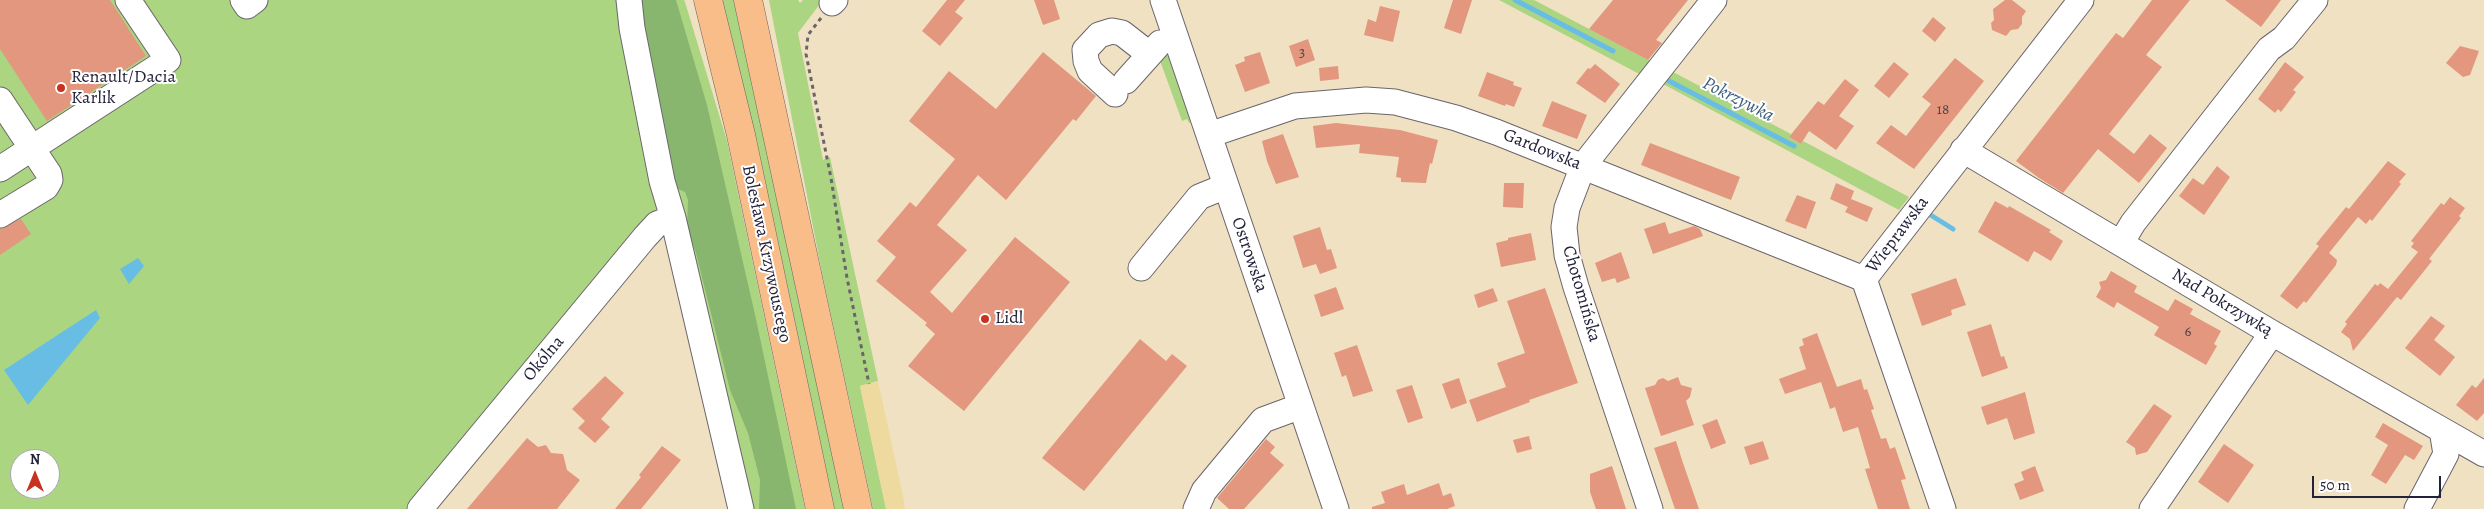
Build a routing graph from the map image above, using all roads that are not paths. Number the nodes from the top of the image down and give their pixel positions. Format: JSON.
{"nodes":[{"id":1,"x":128,"y":0,"type":"edge"},
{"id":2,"x":243,"y":0,"type":"edge"},
{"id":3,"x":255,"y":0,"type":"edge"},
{"id":4,"x":630,"y":0,"type":"edge"},
{"id":5,"x":708,"y":0,"type":"edge"},
{"id":6,"x":748,"y":0,"type":"edge"},
{"id":7,"x":1163,"y":0,"type":"edge"},
{"id":8,"x":1714,"y":0,"type":"edge"},
{"id":9,"x":2081,"y":0,"type":"edge"},
{"id":10,"x":2300,"y":0,"type":"edge"},
{"id":11,"x":2315,"y":0,"type":"edge"},
{"id":12,"x":1173,"y":28,"type":"junction"},
{"id":13,"x":2269,"y":49,"type":"junction"},
{"id":14,"x":1149,"y":54,"type":"junction"},
{"id":15,"x":0,"y":100,"type":"edge"},
{"id":16,"x":1209,"y":135,"type":"junction"},
{"id":17,"x":31,"y":149,"type":"junction"},
{"id":18,"x":1963,"y":150,"type":"junction"},
{"id":19,"x":1583,"y":166,"type":"junction"},
{"id":20,"x":0,"y":169,"type":"edge"},
{"id":21,"x":1226,"y":186,"type":"junction"},
{"id":22,"x":0,"y":215,"type":"edge"},
{"id":23,"x":673,"y":218,"type":"junction"},
{"id":24,"x":2121,"y":243,"type":"junction"},
{"id":25,"x":1141,"y":268,"type":"dead end"},
{"id":26,"x":1864,"y":279,"type":"junction"},
{"id":27,"x":2272,"y":333,"type":"junction"},
{"id":28,"x":1301,"y":406,"type":"junction"},
{"id":29,"x":2442,"y":430,"type":"junction"},
{"id":30,"x":2484,"y":454,"type":"edge"},
{"id":31,"x":420,"y":509,"type":"edge"},
{"id":32,"x":741,"y":509,"type":"edge"},
{"id":33,"x":820,"y":509,"type":"edge"},
{"id":34,"x":858,"y":509,"type":"edge"},
{"id":35,"x":1196,"y":509,"type":"edge"},
{"id":36,"x":1336,"y":509,"type":"edge"},
{"id":37,"x":1650,"y":509,"type":"edge"},
{"id":38,"x":1944,"y":509,"type":"edge"},
{"id":39,"x":2152,"y":509,"type":"edge"},
{"id":40,"x":2417,"y":509,"type":"edge"}],
"edges":[{"from":1,"to":17,"type":"street"},
{"from":2,"to":3,"type":"street"},
{"from":4,"to":23,"type":"street"},
{"from":5,"to":33,"type":"main road","name":"Bolesława Krzywoustego"},
{"from":6,"to":34,"type":"main road","name":"Bolesława Krzywoustego"},
{"from":7,"to":12,"type":"street","name":"Ostrowska"},
{"from":8,"to":19,"type":"street","name":"Chotomińska"},
{"from":9,"to":18,"type":"street","name":"Wieprawska"},
{"from":10,"to":13,"type":"street"},
{"from":11,"to":13,"type":"street"},
{"from":12,"to":14,"type":"street"},
{"from":12,"to":16,"type":"street","name":"Ostrowska"},
{"from":13,"to":24,"type":"street"},
{"from":14,"to":14,"type":"street"},
{"from":15,"to":17,"type":"street"},
{"from":16,"to":19,"type":"street","name":"Gardowska"},
{"from":16,"to":21,"type":"street","name":"Ostrowska"},
{"from":17,"to":20,"type":"street"},
{"from":17,"to":22,"type":"street"},
{"from":18,"to":24,"type":"street","name":"Nad Pokrzywką"},
{"from":18,"to":26,"type":"street","name":"Wieprawska"},
{"from":19,"to":26,"type":"street","name":"Gardowska"},
{"from":19,"to":37,"type":"street","name":"Chotomińska"},
{"from":21,"to":25,"type":"street"},
{"from":21,"to":28,"type":"street","name":"Ostrowska"},
{"from":23,"to":31,"type":"street","name":"Okólna"},
{"from":23,"to":32,"type":"street"},
{"from":24,"to":27,"type":"street","name":"Nad Pokrzywką"},
{"from":26,"to":38,"type":"street","name":"Wieprawska"},
{"from":27,"to":29,"type":"street","name":"Nad Pokrzywką"},
{"from":27,"to":39,"type":"street"},
{"from":28,"to":35,"type":"street"},
{"from":28,"to":36,"type":"street","name":"Ostrowska"},
{"from":29,"to":30,"type":"street","name":"Nad Pokrzywką"},
{"from":29,"to":40,"type":"street"}]}
